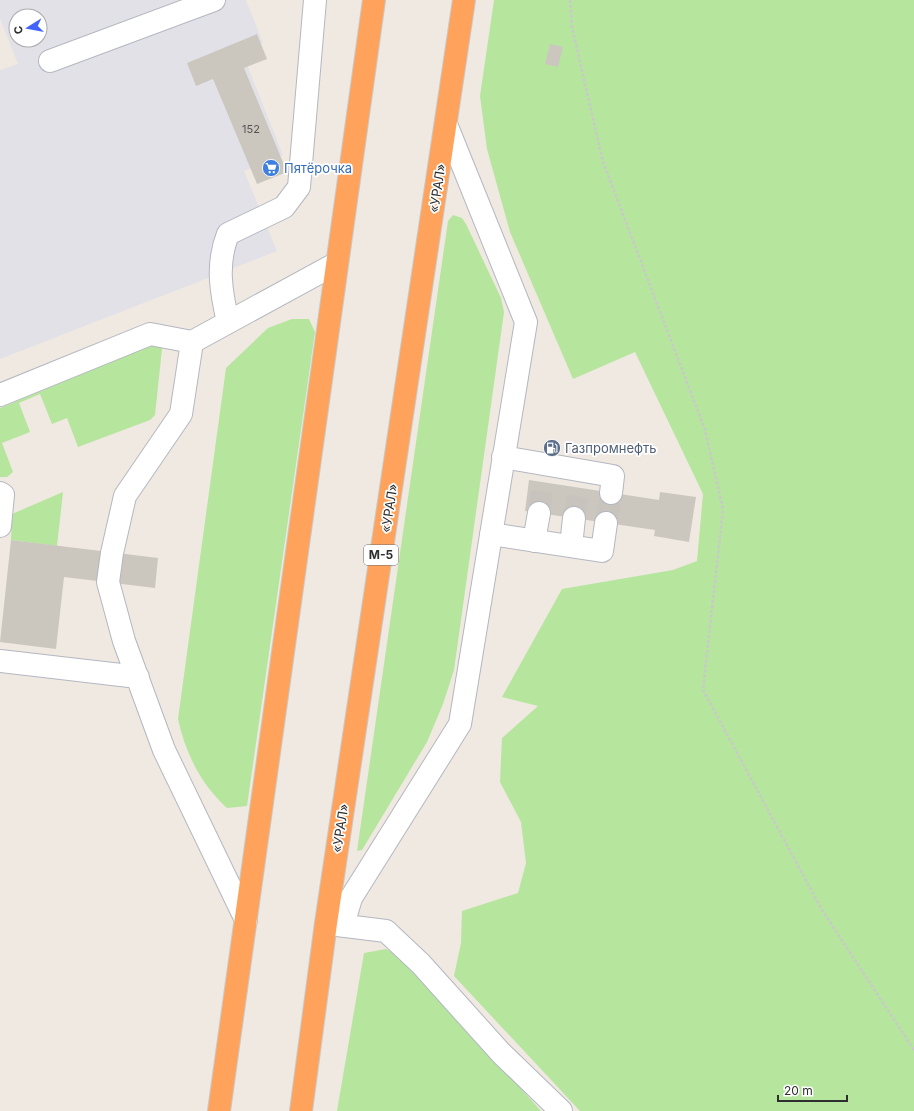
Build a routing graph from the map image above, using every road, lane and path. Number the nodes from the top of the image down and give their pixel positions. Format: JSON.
{"nodes":[{"id":1,"x":214,"y":0,"type":"edge"},
{"id":2,"x":315,"y":0,"type":"edge"},
{"id":3,"x":374,"y":0,"type":"edge"},
{"id":4,"x":464,"y":0,"type":"edge"},
{"id":5,"x":570,"y":0,"type":"edge"},
{"id":6,"x":50,"y":61,"type":"dead end"},
{"id":7,"x":446,"y":124,"type":"junction"},
{"id":8,"x":337,"y":263,"type":"junction"},
{"id":9,"x":228,"y":322,"type":"junction"},
{"id":10,"x":192,"y":342,"type":"junction"},
{"id":11,"x":0,"y":395,"type":"edge"},
{"id":12,"x":503,"y":458,"type":"junction"},
{"id":13,"x":0,"y":493,"type":"edge"},
{"id":14,"x":611,"y":493,"type":"tunnel mouth"},
{"id":15,"x":539,"y":513,"type":"tunnel mouth"},
{"id":16,"x":574,"y":518,"type":"tunnel mouth"},
{"id":17,"x":606,"y":523,"type":"tunnel mouth"},
{"id":18,"x":0,"y":526,"type":"edge"},
{"id":19,"x":491,"y":534,"type":"junction"},
{"id":20,"x":534,"y":541,"type":"junction"},
{"id":21,"x":571,"y":546,"type":"junction"},
{"id":22,"x":0,"y":661,"type":"edge"},
{"id":23,"x":138,"y":678,"type":"junction"},
{"id":24,"x":246,"y":920,"type":"junction"},
{"id":25,"x":334,"y":924,"type":"junction"},
{"id":26,"x":914,"y":1050,"type":"edge"},
{"id":27,"x":219,"y":1111,"type":"edge"},
{"id":28,"x":301,"y":1111,"type":"edge"},
{"id":29,"x":561,"y":1111,"type":"edge"}],
"edges":[{"from":1,"to":6,"type":"street"},
{"from":2,"to":9,"type":"street"},
{"from":3,"to":8,"type":"highway"},
{"from":4,"to":7,"type":"highway","name":"«УРАЛ»","number":"М-5"},
{"from":5,"to":26,"type":"path"},
{"from":7,"to":12,"type":"street"},
{"from":7,"to":25,"type":"highway","name":"«УРАЛ»","number":"М-5"},
{"from":8,"to":9,"type":"street"},
{"from":8,"to":24,"type":"highway"},
{"from":9,"to":10,"type":"street"},
{"from":10,"to":11,"type":"street"},
{"from":10,"to":23,"type":"street"},
{"from":12,"to":14,"type":"street"},
{"from":12,"to":19,"type":"street"},
{"from":13,"to":18,"type":"street"},
{"from":15,"to":20,"type":"street"},
{"from":16,"to":21,"type":"street"},
{"from":17,"to":21,"type":"street"},
{"from":19,"to":20,"type":"street"},
{"from":19,"to":25,"type":"street"},
{"from":20,"to":21,"type":"street"},
{"from":22,"to":23,"type":"street"},
{"from":23,"to":24,"type":"street"},
{"from":24,"to":27,"type":"highway"},
{"from":25,"to":28,"type":"highway","name":"«УРАЛ»","number":"М-5"},
{"from":25,"to":29,"type":"street"}]}
